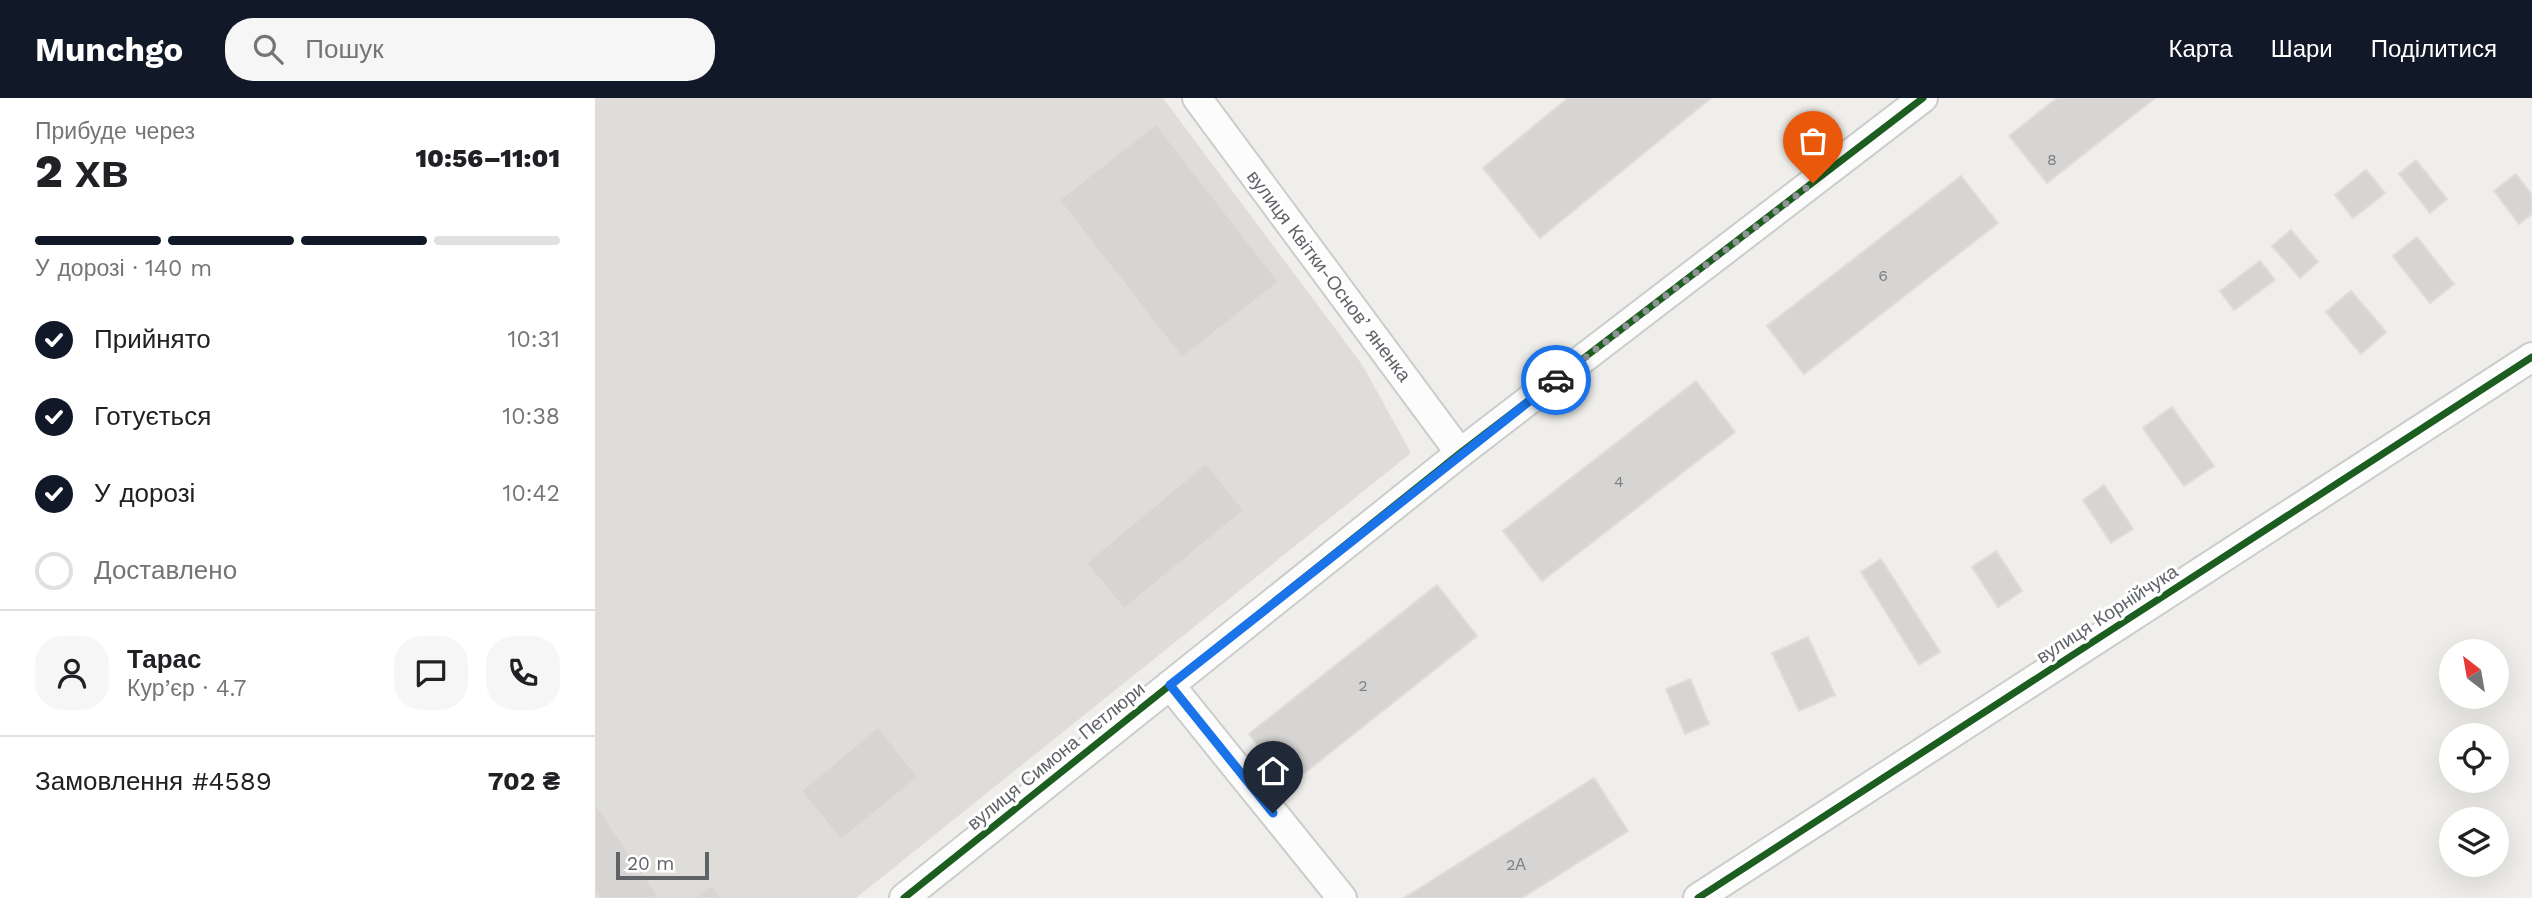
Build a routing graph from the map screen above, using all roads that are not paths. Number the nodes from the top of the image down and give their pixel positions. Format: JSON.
{"nodes":[{"id":1,"x":1197,"y":98,"type":"edge"},
{"id":2,"x":1923,"y":98,"type":"edge"},
{"id":3,"x":2532,"y":357,"type":"edge"},
{"id":4,"x":1460,"y":453,"type":"junction"},
{"id":5,"x":1170,"y":685,"type":"junction"},
{"id":6,"x":904,"y":898,"type":"edge"},
{"id":7,"x":1342,"y":898,"type":"edge"},
{"id":8,"x":1698,"y":898,"type":"edge"}],
"edges":[{"from":1,"to":4,"type":"street","name":"вулиця Квітки-Основʼяненка"},
{"from":2,"to":4,"type":"street","name":"вулиця Симона Петлюри"},
{"from":3,"to":8,"type":"street","name":"вулиця Корнійчука"},
{"from":4,"to":5,"type":"street","name":"вулиця Симона Петлюри"},
{"from":5,"to":6,"type":"street","name":"вулиця Симона Петлюри"},
{"from":5,"to":7,"type":"street"}]}
